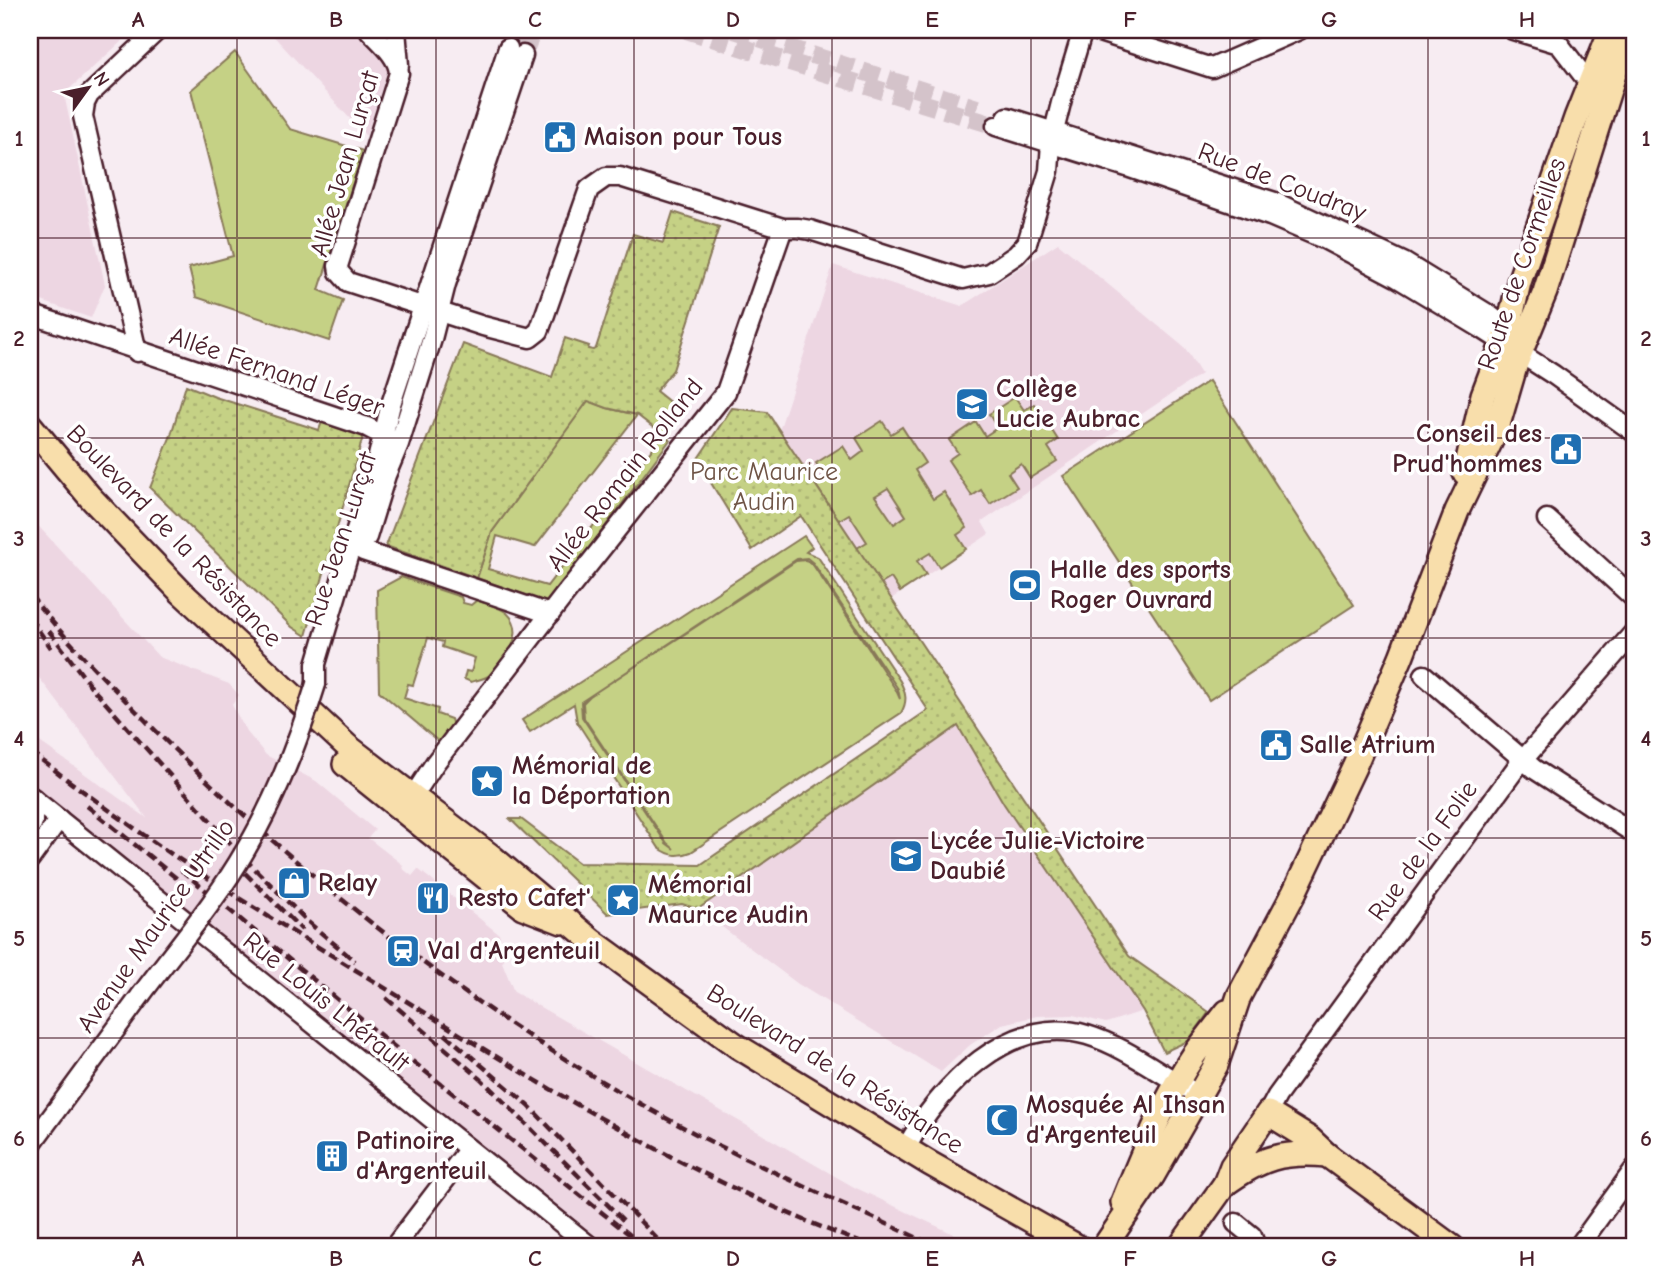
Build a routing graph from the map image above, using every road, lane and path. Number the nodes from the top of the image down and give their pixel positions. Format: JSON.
{"nodes":[{"id":1,"x":158,"y":30,"type":"edge"},
{"id":2,"x":369,"y":30,"type":"edge"},
{"id":3,"x":396,"y":30,"type":"edge"},
{"id":4,"x":1083,"y":30,"type":"edge"},
{"id":5,"x":1093,"y":30,"type":"edge"},
{"id":6,"x":1299,"y":30,"type":"edge"},
{"id":7,"x":1513,"y":30,"type":"edge"},
{"id":8,"x":1611,"y":30,"type":"edge"},
{"id":9,"x":1628,"y":30,"type":"edge"},
{"id":10,"x":516,"y":51,"type":"tunnel mouth"},
{"id":11,"x":399,"y":65,"type":"junction"},
{"id":12,"x":1589,"y":83,"type":"junction"},
{"id":13,"x":998,"y":121,"type":"tunnel mouth"},
{"id":14,"x":1052,"y":136,"type":"junction"},
{"id":15,"x":783,"y":229,"type":"junction"},
{"id":16,"x":432,"y":309,"type":"junction"},
{"id":17,"x":30,"y":314,"type":"edge"},
{"id":18,"x":1514,"y":342,"type":"junction"},
{"id":19,"x":137,"y":352,"type":"junction"},
{"id":20,"x":30,"y":425,"type":"edge"},
{"id":21,"x":1635,"y":433,"type":"edge"},
{"id":22,"x":391,"y":440,"type":"junction"},
{"id":23,"x":1547,"y":519,"type":"dead end"},
{"id":24,"x":363,"y":551,"type":"junction"},
{"id":25,"x":1635,"y":599,"type":"edge"},
{"id":26,"x":550,"y":614,"type":"junction"},
{"id":27,"x":1635,"y":631,"type":"edge"},
{"id":28,"x":1424,"y":675,"type":"dead end"},
{"id":29,"x":279,"y":684,"type":"junction"},
{"id":30,"x":316,"y":684,"type":"junction"},
{"id":31,"x":1523,"y":760,"type":"junction"},
{"id":32,"x":31,"y":797,"type":"edge"},
{"id":33,"x":412,"y":798,"type":"junction"},
{"id":34,"x":57,"y":818,"type":"junction"},
{"id":35,"x":31,"y":825,"type":"edge"},
{"id":36,"x":1635,"y":834,"type":"edge"},
{"id":37,"x":30,"y":859,"type":"edge"},
{"id":38,"x":576,"y":928,"type":"junction"},
{"id":39,"x":1239,"y":996,"type":"junction"},
{"id":40,"x":1177,"y":1084,"type":"junction"},
{"id":41,"x":1200,"y":1095,"type":"junction"},
{"id":42,"x":1268,"y":1113,"type":"junction"},
{"id":43,"x":30,"y":1146,"type":"edge"},
{"id":44,"x":906,"y":1148,"type":"junction"},
{"id":45,"x":468,"y":1150,"type":"junction"},
{"id":46,"x":1327,"y":1155,"type":"junction"},
{"id":47,"x":1635,"y":1168,"type":"edge"},
{"id":48,"x":1225,"y":1184,"type":"junction"},
{"id":49,"x":1236,"y":1223,"type":"dead end"},
{"id":50,"x":1106,"y":1244,"type":"edge"},
{"id":51,"x":1075,"y":1246,"type":"edge"},
{"id":52,"x":394,"y":1247,"type":"edge"},
{"id":53,"x":591,"y":1247,"type":"edge"},
{"id":54,"x":1180,"y":1247,"type":"edge"},
{"id":55,"x":1256,"y":1247,"type":"edge"},
{"id":56,"x":1452,"y":1247,"type":"edge"},
{"id":57,"x":1578,"y":1247,"type":"edge"}],
"edges":[{"from":1,"to":19,"type":"street","name":"Allée Fernand Léger"},
{"from":2,"to":11,"type":"street","name":"Allée Jean Lurçat"},
{"from":3,"to":11,"type":"street"},
{"from":4,"to":14,"type":"street"},
{"from":5,"to":6,"type":"street"},
{"from":7,"to":12,"type":"street"},
{"from":8,"to":12,"type":"main road","name":"Route de Cormeilles"},
{"from":9,"to":18,"type":"main road","name":"Route de Cormeilles"},
{"from":10,"to":16,"type":"street","name":"Rue Jean Lurçat"},
{"from":11,"to":16,"type":"street","name":"Allée Jean Lurçat"},
{"from":12,"to":18,"type":"main road","name":"Route de Cormeilles"},
{"from":13,"to":14,"type":"street","name":"Rue de Coudray"},
{"from":14,"to":15,"type":"street"},
{"from":14,"to":18,"type":"street","name":"Rue de Coudray"},
{"from":15,"to":16,"type":"street","name":"Allée Jean Lurçat"},
{"from":15,"to":26,"type":"street","name":"Allée Romain Rolland"},
{"from":16,"to":22,"type":"street","name":"Rue Jean Lurçat"},
{"from":17,"to":19,"type":"street","name":"Allée Fernand Léger"},
{"from":18,"to":21,"type":"street","name":"Rue de Coudray"},
{"from":18,"to":39,"type":"main road","name":"Route de Cormeilles"},
{"from":19,"to":22,"type":"street","name":"Allée Fernand Léger"},
{"from":20,"to":29,"type":"main road","name":"Boulevard de la Résistance"},
{"from":22,"to":24,"type":"street","name":"Rue Jean Lurçat"},
{"from":22,"to":30,"type":"street","name":"Rue Jean Lurçat"},
{"from":23,"to":25,"type":"street"},
{"from":24,"to":26,"type":"street"},
{"from":24,"to":30,"type":"street","name":"Rue Jean Lurçat"},
{"from":26,"to":33,"type":"street","name":"Allée Romain Rolland"},
{"from":27,"to":31,"type":"street","name":"Rue de la Folie"},
{"from":28,"to":31,"type":"street"},
{"from":29,"to":33,"type":"main road","name":"Boulevard de la Résistance"},
{"from":29,"to":38,"type":"main road","name":"Boulevard de la Résistance"},
{"from":30,"to":43,"type":"street","name":"Avenue Maurice Utrillo","bridge":true},
{"from":31,"to":36,"type":"street"},
{"from":31,"to":42,"type":"street","name":"Rue de la Folie"},
{"from":32,"to":34,"type":"street","name":"Rue Louis Lhérault"},
{"from":32,"to":35,"type":"street"},
{"from":33,"to":38,"type":"main road","name":"Boulevard de la Résistance"},
{"from":34,"to":35,"type":"street"},
{"from":34,"to":37,"type":"street"},
{"from":34,"to":45,"type":"street","name":"Rue Louis Lhérault"},
{"from":38,"to":44,"type":"main road","name":"Boulevard de la Résistance"},
{"from":39,"to":40,"type":"main road","name":"Route de Cormeilles"},
{"from":39,"to":41,"type":"main road","name":"Route de Cormeilles"},
{"from":40,"to":41,"type":"street"},
{"from":40,"to":44,"type":"street"},
{"from":40,"to":50,"type":"main road","name":"Route de Cormeilles"},
{"from":41,"to":50,"type":"main road","name":"Route de Cormeilles"},
{"from":42,"to":46,"type":"main road"},
{"from":42,"to":48,"type":"main road"},
{"from":44,"to":51,"type":"main road","name":"Boulevard de la Résistance"},
{"from":45,"to":52,"type":"street"},
{"from":45,"to":53,"type":"street","name":"Rue Louis Lhérault"},
{"from":46,"to":48,"type":"main road"},
{"from":46,"to":56,"type":"main road"},
{"from":47,"to":57,"type":"street"},
{"from":48,"to":54,"type":"main road"},
{"from":49,"to":55,"type":"street"}]}
